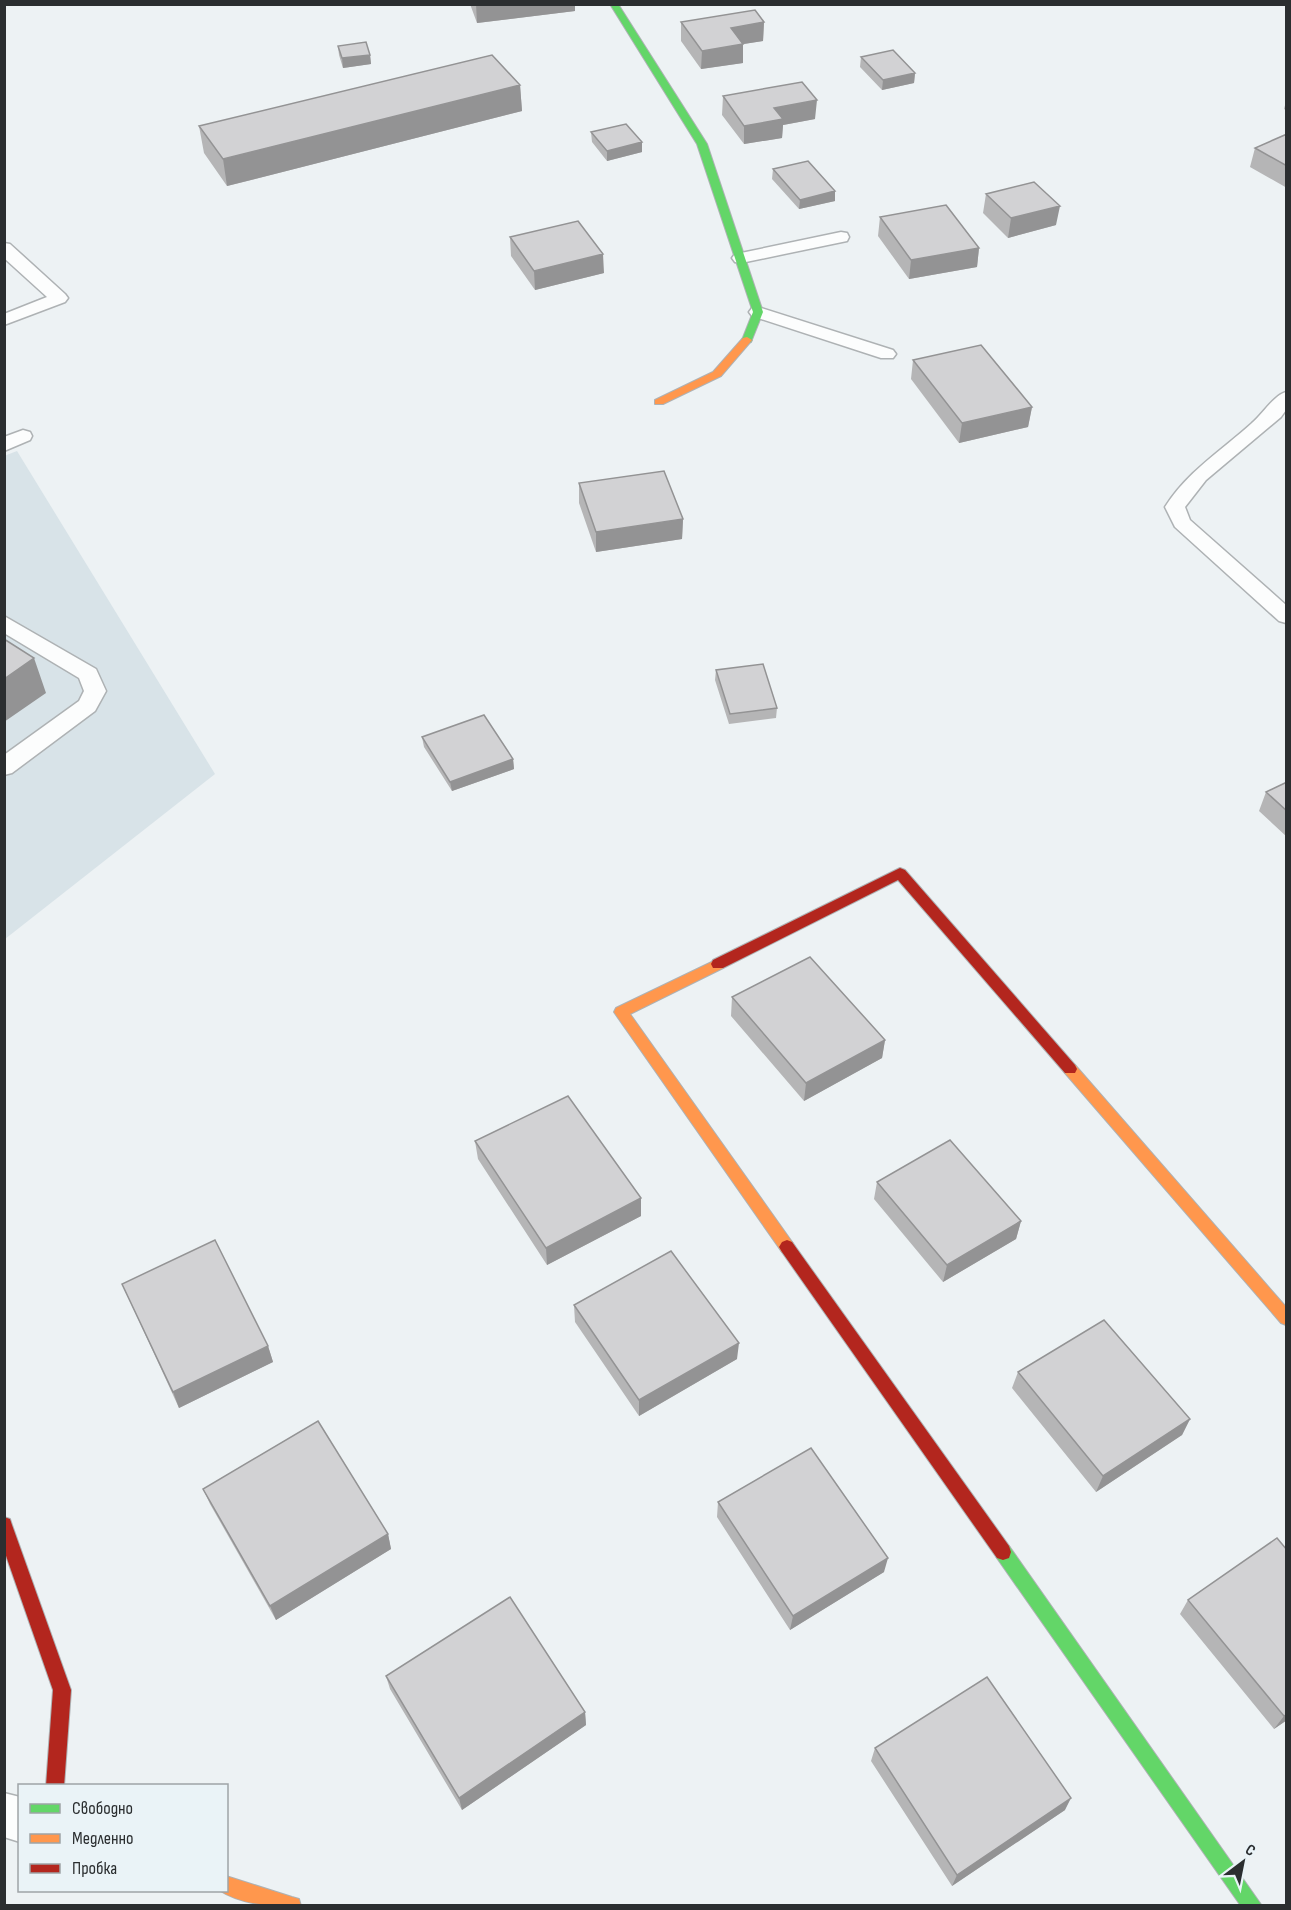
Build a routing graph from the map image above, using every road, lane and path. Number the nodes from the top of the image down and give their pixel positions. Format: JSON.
{"nodes":[{"id":1,"x":614,"y":4,"type":"edge"},
{"id":2,"x":841,"y":237,"type":"dead end"},
{"id":3,"x":4,"y":248,"type":"edge"},
{"id":4,"x":741,"y":258,"type":"junction"},
{"id":5,"x":758,"y":312,"type":"junction"},
{"id":6,"x":4,"y":320,"type":"edge"},
{"id":7,"x":887,"y":354,"type":"dead end"},
{"id":8,"x":1287,"y":398,"type":"edge"},
{"id":9,"x":659,"y":402,"type":"dead end"},
{"id":10,"x":23,"y":436,"type":"dead end"},
{"id":11,"x":4,"y":445,"type":"edge"},
{"id":12,"x":1287,"y":616,"type":"edge"},
{"id":13,"x":4,"y":623,"type":"edge"},
{"id":14,"x":4,"y":768,"type":"edge"},
{"id":15,"x":1287,"y":1318,"type":"edge"},
{"id":16,"x":4,"y":1525,"type":"edge"},
{"id":17,"x":55,"y":1784,"type":"edge"},
{"id":18,"x":228,"y":1886,"type":"edge"},
{"id":19,"x":292,"y":1905,"type":"edge"},
{"id":20,"x":1253,"y":1905,"type":"edge"}],
"edges":[{"from":1,"to":4,"type":"street"},
{"from":2,"to":4,"type":"lane"},
{"from":3,"to":6,"type":"lane"},
{"from":4,"to":5,"type":"street"},
{"from":5,"to":7,"type":"lane"},
{"from":5,"to":9,"type":"street"},
{"from":8,"to":12,"type":"lane"},
{"from":10,"to":11,"type":"lane"},
{"from":13,"to":14,"type":"lane"},
{"from":15,"to":20,"type":"street"},
{"from":16,"to":17,"type":"street"},
{"from":18,"to":19,"type":"street"}]}
